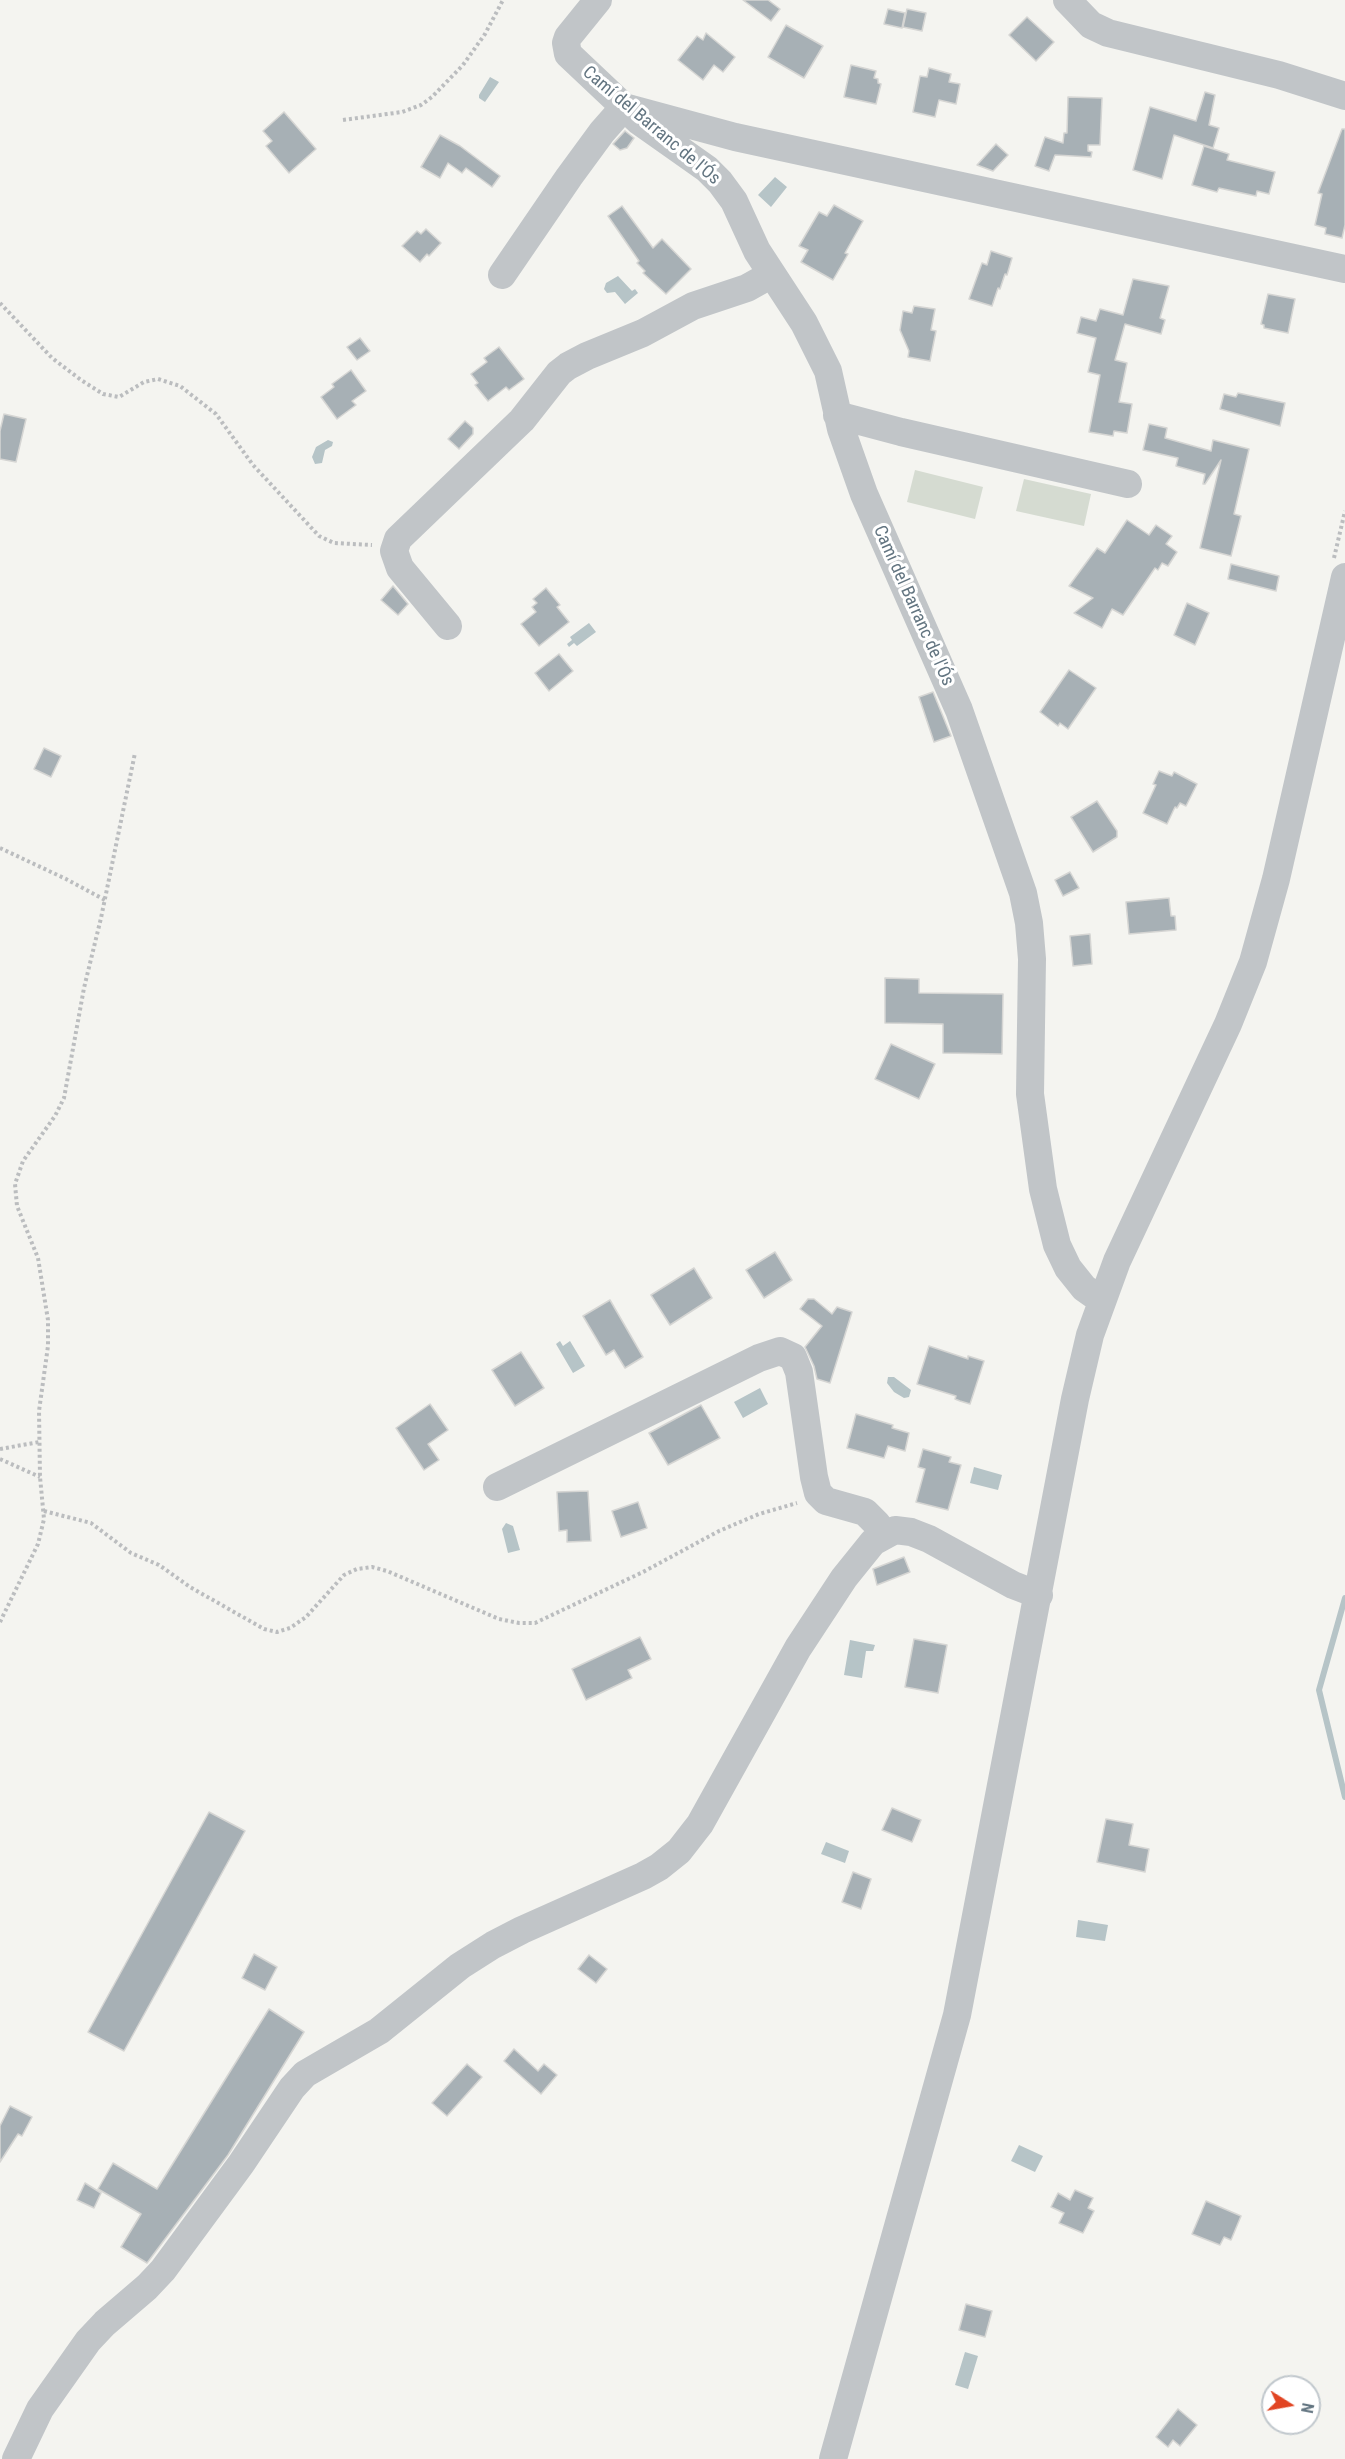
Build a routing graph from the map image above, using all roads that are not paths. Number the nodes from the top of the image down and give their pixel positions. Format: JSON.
{"nodes":[{"id":1,"x":598,"y":0,"type":"edge"},
{"id":2,"x":1067,"y":0,"type":"edge"},
{"id":3,"x":1345,"y":96,"type":"edge"},
{"id":4,"x":624,"y":107,"type":"junction"},
{"id":5,"x":1345,"y":269,"type":"edge"},
{"id":6,"x":772,"y":274,"type":"junction"},
{"id":7,"x":502,"y":275,"type":"dead end"},
{"id":8,"x":837,"y":415,"type":"junction"},
{"id":9,"x":1128,"y":484,"type":"dead end"},
{"id":10,"x":1338,"y":573,"type":"edge"},
{"id":11,"x":448,"y":626,"type":"dead end"},
{"id":12,"x":1101,"y":1300,"type":"junction"},
{"id":13,"x":497,"y":1486,"type":"dead end"},
{"id":14,"x":881,"y":1536,"type":"junction"},
{"id":15,"x":1038,"y":1594,"type":"junction"},
{"id":16,"x":16,"y":2459,"type":"edge"},
{"id":17,"x":833,"y":2459,"type":"edge"}],
"edges":[{"from":1,"to":4,"type":"street","name":"Camí del Barranc de l'Ós"},
{"from":2,"to":3,"type":"street"},
{"from":4,"to":5,"type":"street"},
{"from":4,"to":6,"type":"street","name":"Camí del Barranc de l'Ós"},
{"from":4,"to":7,"type":"street"},
{"from":6,"to":8,"type":"street","name":"Camí del Barranc de l'Ós"},
{"from":6,"to":11,"type":"street"},
{"from":8,"to":9,"type":"street"},
{"from":8,"to":12,"type":"street","name":"Camí del Barranc de l'Ós"},
{"from":10,"to":12,"type":"street"},
{"from":12,"to":15,"type":"street"},
{"from":13,"to":14,"type":"street"},
{"from":14,"to":15,"type":"street"},
{"from":14,"to":16,"type":"street"},
{"from":15,"to":17,"type":"street"}]}
